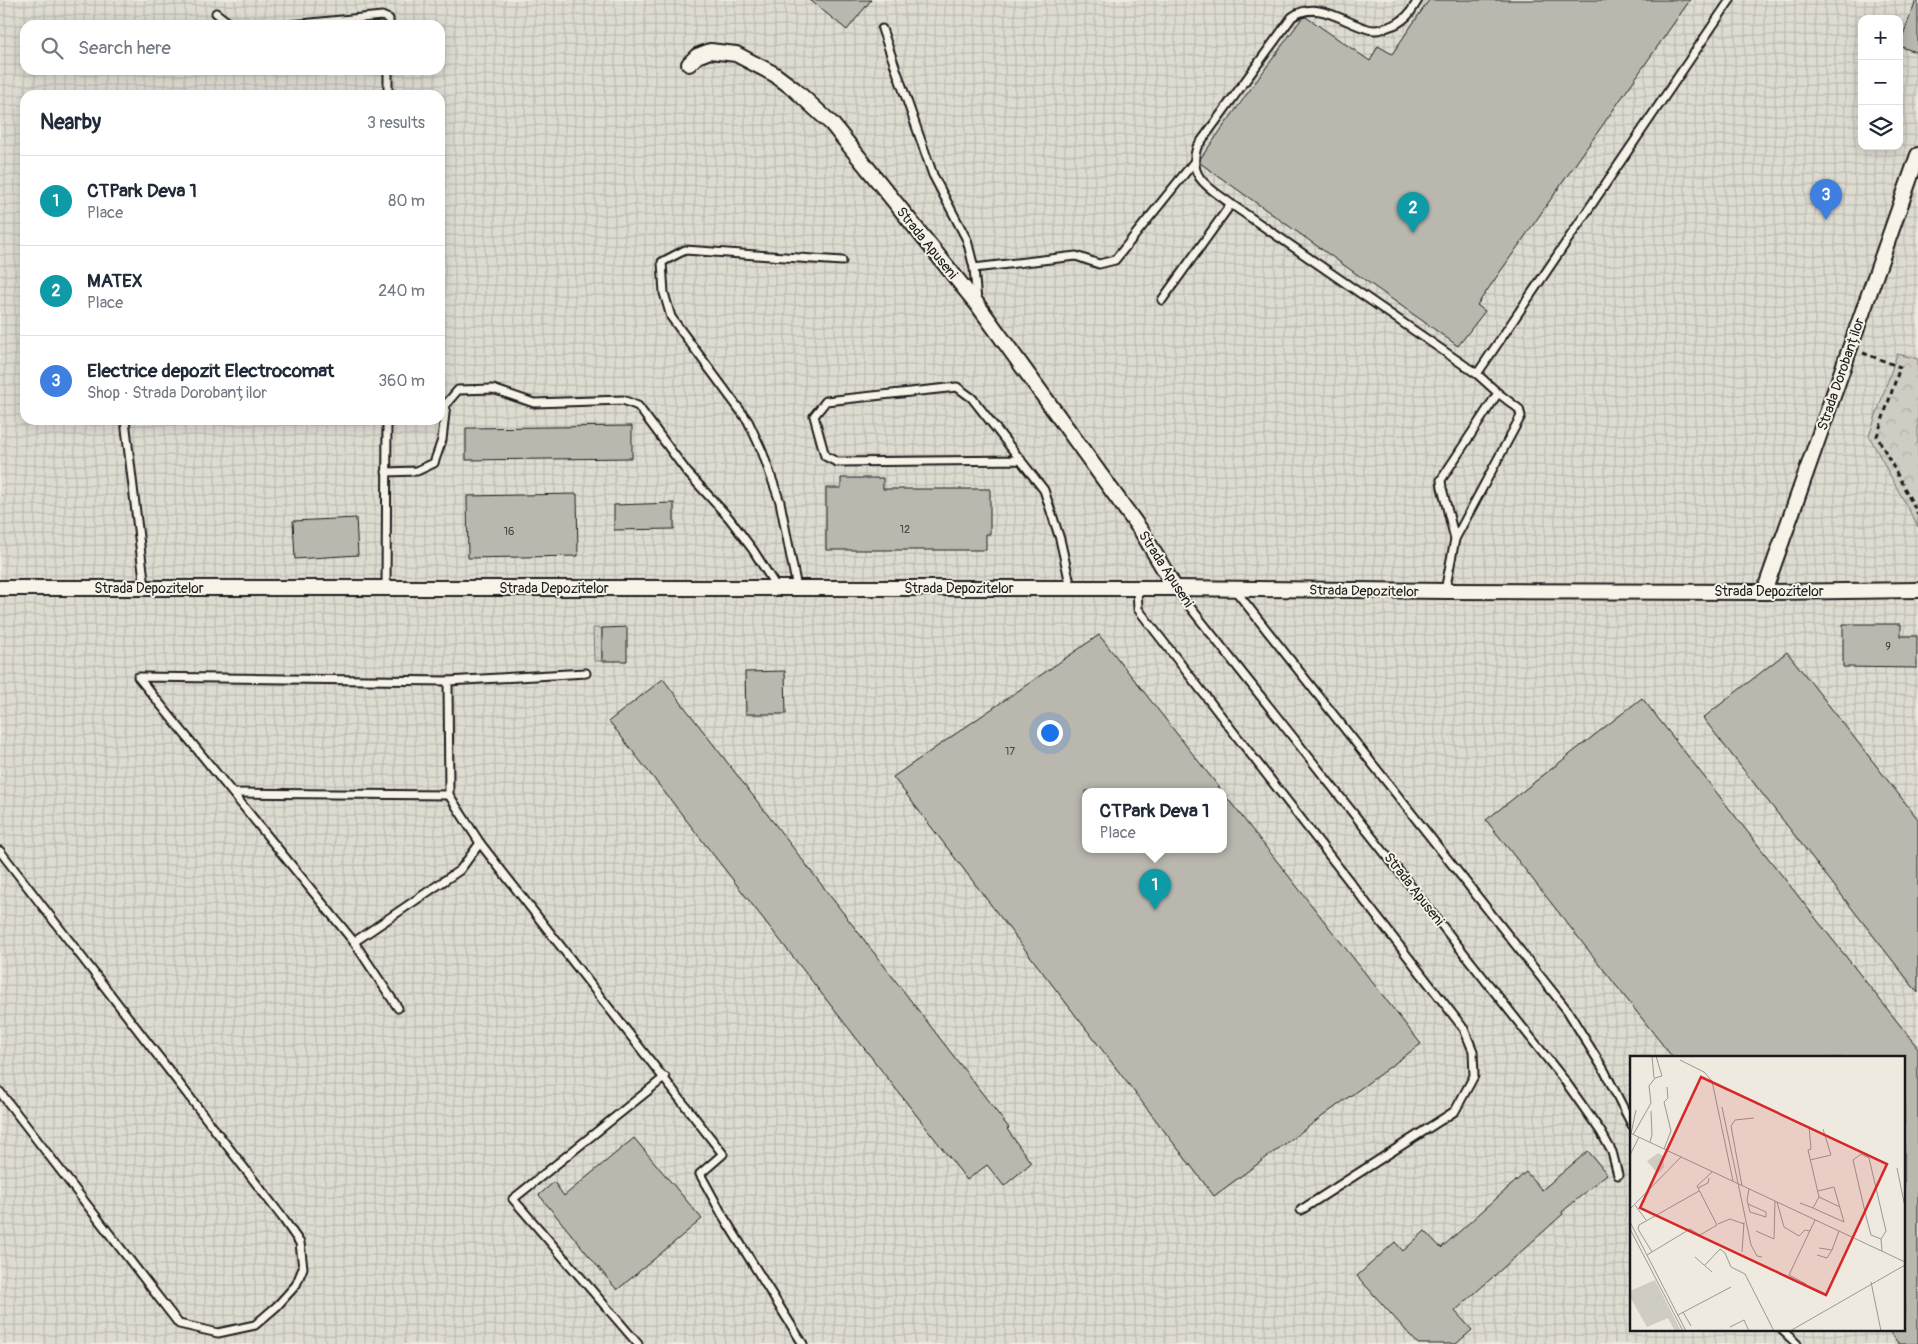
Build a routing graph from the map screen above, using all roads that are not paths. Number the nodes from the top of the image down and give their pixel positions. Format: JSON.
{"nodes":[{"id":1,"x":1418,"y":0,"type":"edge"},
{"id":2,"x":1730,"y":0,"type":"edge"},
{"id":3,"x":216,"y":13,"type":"dead end"},
{"id":4,"x":224,"y":20,"type":"edge"},
{"id":5,"x":342,"y":20,"type":"edge"},
{"id":6,"x":389,"y":20,"type":"edge"},
{"id":7,"x":882,"y":29,"type":"dead end"},
{"id":8,"x":689,"y":64,"type":"dead end"},
{"id":9,"x":388,"y":75,"type":"edge"},
{"id":10,"x":388,"y":90,"type":"edge"},
{"id":11,"x":1918,"y":156,"type":"edge"},
{"id":12,"x":1194,"y":162,"type":"junction"},
{"id":13,"x":1230,"y":204,"type":"junction"},
{"id":14,"x":842,"y":261,"type":"dead end"},
{"id":15,"x":974,"y":268,"type":"junction"},
{"id":16,"x":1162,"y":300,"type":"dead end"},
{"id":17,"x":977,"y":304,"type":"junction"},
{"id":18,"x":1477,"y":374,"type":"junction"},
{"id":19,"x":1498,"y":393,"type":"junction"},
{"id":20,"x":445,"y":413,"type":"edge"},
{"id":21,"x":127,"y":425,"type":"edge"},
{"id":22,"x":387,"y":425,"type":"edge"},
{"id":23,"x":444,"y":425,"type":"edge"},
{"id":24,"x":1021,"y":460,"type":"junction"},
{"id":25,"x":386,"y":472,"type":"junction"},
{"id":26,"x":1455,"y":539,"type":"junction"},
{"id":27,"x":0,"y":588,"type":"edge"},
{"id":28,"x":145,"y":588,"type":"junction"},
{"id":29,"x":386,"y":588,"type":"junction"},
{"id":30,"x":777,"y":588,"type":"junction"},
{"id":31,"x":797,"y":588,"type":"junction"},
{"id":32,"x":1071,"y":588,"type":"junction"},
{"id":33,"x":1137,"y":588,"type":"junction"},
{"id":34,"x":1175,"y":588,"type":"junction"},
{"id":35,"x":1235,"y":589,"type":"junction"},
{"id":36,"x":1918,"y":590,"type":"edge"},
{"id":37,"x":1445,"y":592,"type":"junction"},
{"id":38,"x":1764,"y":592,"type":"junction"},
{"id":39,"x":586,"y":673,"type":"dead end"},
{"id":40,"x":448,"y":681,"type":"junction"},
{"id":41,"x":233,"y":793,"type":"junction"},
{"id":42,"x":449,"y":796,"type":"junction"},
{"id":43,"x":480,"y":843,"type":"junction"},
{"id":44,"x":0,"y":851,"type":"edge"},
{"id":45,"x":354,"y":942,"type":"junction"},
{"id":46,"x":398,"y":1008,"type":"dead end"},
{"id":47,"x":664,"y":1077,"type":"junction"},
{"id":48,"x":0,"y":1092,"type":"edge"},
{"id":49,"x":1630,"y":1121,"type":"edge"},
{"id":50,"x":1618,"y":1175,"type":"dead end"},
{"id":51,"x":1301,"y":1210,"type":"dead end"},
{"id":52,"x":1784,"y":1332,"type":"edge"},
{"id":53,"x":638,"y":1344,"type":"edge"},
{"id":54,"x":803,"y":1344,"type":"edge"},
{"id":55,"x":1797,"y":1344,"type":"edge"}],
"edges":[{"from":1,"to":12,"type":"lane"},
{"from":2,"to":18,"type":"lane"},
{"from":3,"to":4,"type":"lane"},
{"from":5,"to":6,"type":"lane"},
{"from":7,"to":15,"type":"lane"},
{"from":8,"to":17,"type":"street","name":"Strada Apuseni"},
{"from":9,"to":10,"type":"lane"},
{"from":11,"to":38,"type":"street","name":"Strada Dorobanților"},
{"from":12,"to":13,"type":"lane"},
{"from":12,"to":15,"type":"lane"},
{"from":13,"to":16,"type":"lane"},
{"from":13,"to":18,"type":"lane"},
{"from":14,"to":31,"type":"lane"},
{"from":15,"to":17,"type":"lane"},
{"from":17,"to":34,"type":"street","name":"Strada Apuseni"},
{"from":18,"to":19,"type":"lane"},
{"from":19,"to":26,"type":"lane"},
{"from":19,"to":26,"type":"lane"},
{"from":20,"to":30,"type":"lane"},
{"from":21,"to":28,"type":"lane"},
{"from":22,"to":25,"type":"lane"},
{"from":23,"to":25,"type":"lane"},
{"from":24,"to":24,"type":"lane"},
{"from":24,"to":32,"type":"lane"},
{"from":25,"to":29,"type":"lane"},
{"from":26,"to":37,"type":"lane"},
{"from":27,"to":28,"type":"street","name":"Strada Depozitelor"},
{"from":28,"to":29,"type":"street","name":"Strada Depozitelor"},
{"from":29,"to":30,"type":"street","name":"Strada Depozitelor"},
{"from":30,"to":31,"type":"street","name":"Strada Depozitelor"},
{"from":31,"to":32,"type":"street","name":"Strada Depozitelor"},
{"from":32,"to":33,"type":"street","name":"Strada Depozitelor"},
{"from":33,"to":34,"type":"street","name":"Strada Depozitelor"},
{"from":33,"to":51,"type":"lane"},
{"from":34,"to":35,"type":"street","name":"Strada Depozitelor"},
{"from":34,"to":50,"type":"lane","name":"Strada Apuseni"},
{"from":35,"to":37,"type":"street","name":"Strada Depozitelor"},
{"from":35,"to":49,"type":"lane"},
{"from":36,"to":38,"type":"street","name":"Strada Depozitelor"},
{"from":37,"to":38,"type":"street","name":"Strada Depozitelor"},
{"from":39,"to":40,"type":"lane"},
{"from":40,"to":41,"type":"lane"},
{"from":40,"to":42,"type":"lane"},
{"from":41,"to":42,"type":"lane"},
{"from":41,"to":45,"type":"lane"},
{"from":42,"to":43,"type":"lane"},
{"from":43,"to":45,"type":"lane"},
{"from":43,"to":47,"type":"lane"},
{"from":44,"to":48,"type":"lane"},
{"from":45,"to":46,"type":"lane"},
{"from":47,"to":53,"type":"lane"},
{"from":47,"to":54,"type":"lane"},
{"from":52,"to":55,"type":"lane"}]}
